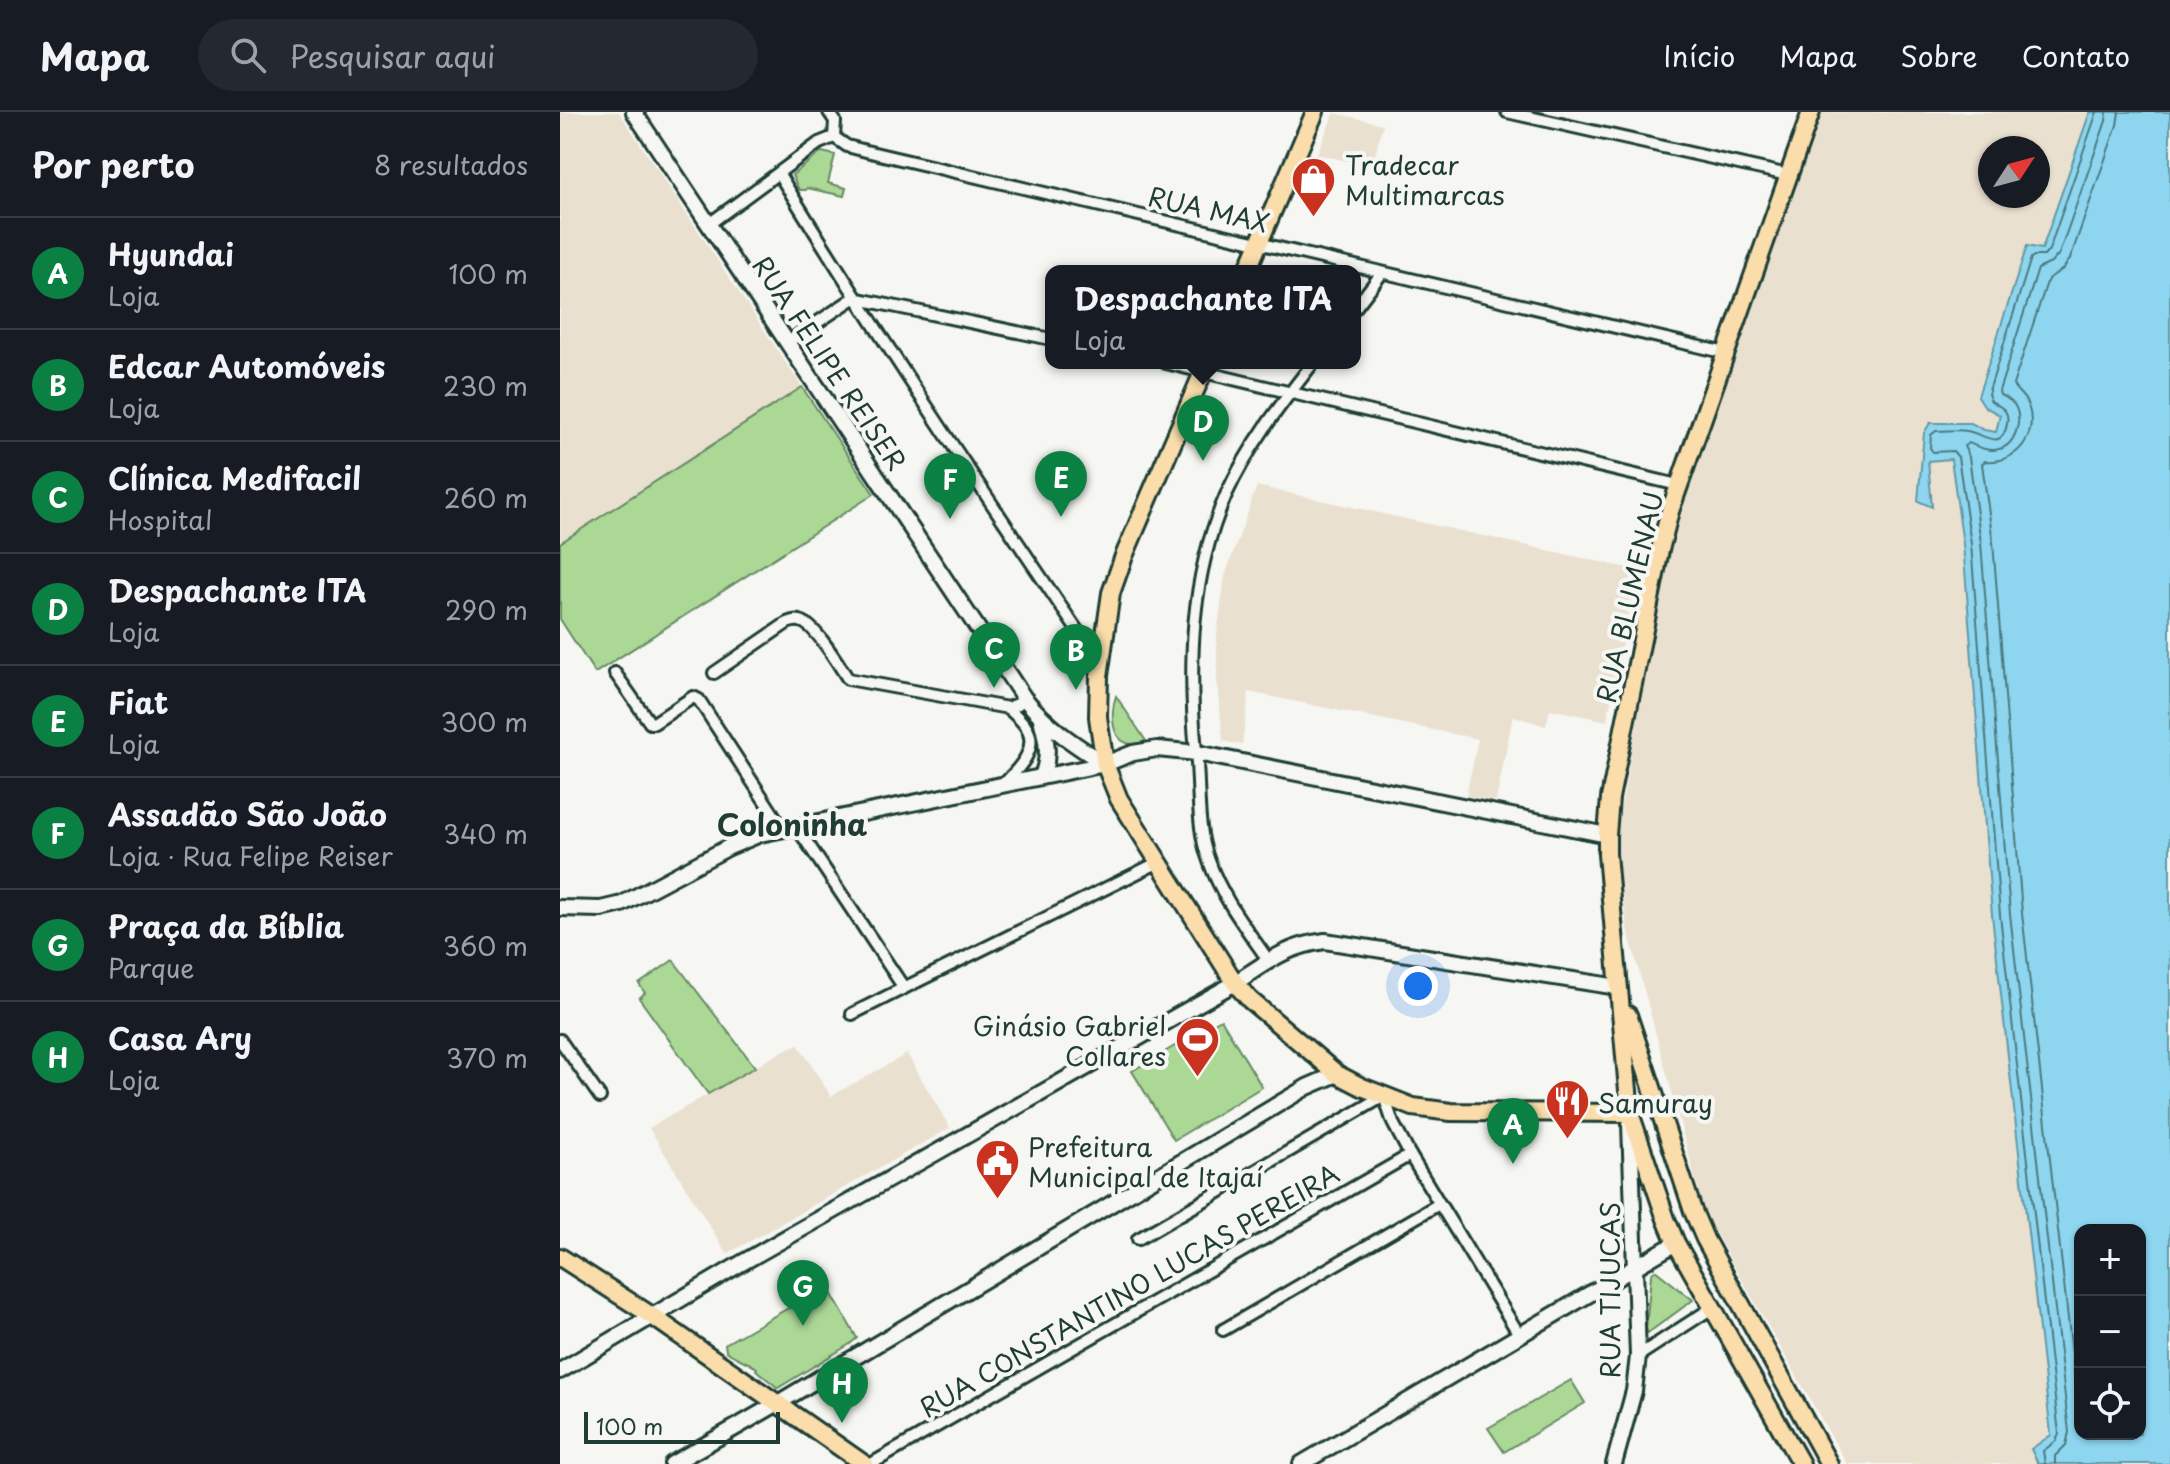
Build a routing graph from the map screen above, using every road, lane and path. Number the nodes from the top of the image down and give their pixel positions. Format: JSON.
{"nodes":[{"id":1,"x":634,"y":112,"type":"edge"},
{"id":2,"x":829,"y":112,"type":"edge"},
{"id":3,"x":1315,"y":112,"type":"edge"},
{"id":4,"x":1507,"y":112,"type":"edge"},
{"id":5,"x":1811,"y":112,"type":"edge"},
{"id":6,"x":834,"y":137,"type":"junction"},
{"id":7,"x":779,"y":174,"type":"junction"},
{"id":8,"x":1788,"y":175,"type":"junction"},
{"id":9,"x":709,"y":224,"type":"junction"},
{"id":10,"x":1259,"y":244,"type":"junction"},
{"id":11,"x":1250,"y":265,"type":"edge"},
{"id":12,"x":1348,"y":265,"type":"edge"},
{"id":13,"x":1361,"y":268,"type":"edge"},
{"id":14,"x":1382,"y":273,"type":"junction"},
{"id":15,"x":854,"y":298,"type":"junction"},
{"id":16,"x":1361,"y":300,"type":"edge"},
{"id":17,"x":1045,"y":338,"type":"edge"},
{"id":18,"x":788,"y":342,"type":"junction"},
{"id":19,"x":1726,"y":353,"type":"junction"},
{"id":20,"x":1204,"y":369,"type":"edge"},
{"id":21,"x":1212,"y":369,"type":"edge"},
{"id":22,"x":1308,"y":369,"type":"edge"},
{"id":23,"x":1290,"y":392,"type":"junction"},
{"id":24,"x":1678,"y":485,"type":"junction"},
{"id":25,"x":1100,"y":664,"type":"junction"},
{"id":26,"x":615,"y":673,"type":"dead end"},
{"id":27,"x":714,"y":673,"type":"dead end"},
{"id":28,"x":1024,"y":698,"type":"junction"},
{"id":29,"x":1008,"y":708,"type":"junction"},
{"id":30,"x":1041,"y":719,"type":"junction"},
{"id":31,"x":1197,"y":753,"type":"junction"},
{"id":32,"x":1105,"y":764,"type":"junction"},
{"id":33,"x":1042,"y":776,"type":"junction"},
{"id":34,"x":1005,"y":783,"type":"junction"},
{"id":35,"x":790,"y":828,"type":"junction"},
{"id":36,"x":1607,"y":835,"type":"junction"},
{"id":37,"x":1159,"y":862,"type":"junction"},
{"id":38,"x":560,"y":908,"type":"edge"},
{"id":39,"x":1268,"y":960,"type":"junction"},
{"id":40,"x":1235,"y":983,"type":"junction"},
{"id":41,"x":1618,"y":987,"type":"junction"},
{"id":42,"x":904,"y":988,"type":"junction"},
{"id":43,"x":852,"y":1014,"type":"dead end"},
{"id":44,"x":560,"y":1040,"type":"edge"},
{"id":45,"x":1337,"y":1074,"type":"junction"},
{"id":46,"x":1384,"y":1096,"type":"junction"},
{"id":47,"x":600,"y":1097,"type":"dead end"},
{"id":48,"x":1630,"y":1113,"type":"junction"},
{"id":49,"x":1410,"y":1155,"type":"junction"},
{"id":50,"x":1439,"y":1204,"type":"junction"},
{"id":51,"x":1138,"y":1239,"type":"dead end"},
{"id":52,"x":1676,"y":1243,"type":"junction"},
{"id":53,"x":560,"y":1257,"type":"edge"},
{"id":54,"x":1635,"y":1267,"type":"junction"},
{"id":55,"x":1712,"y":1308,"type":"junction"},
{"id":56,"x":652,"y":1316,"type":"junction"},
{"id":57,"x":1223,"y":1330,"type":"dead end"},
{"id":58,"x":1520,"y":1336,"type":"junction"},
{"id":59,"x":1638,"y":1356,"type":"junction"},
{"id":60,"x":560,"y":1371,"type":"edge"},
{"id":61,"x":778,"y":1403,"type":"junction"},
{"id":62,"x":1613,"y":1463,"type":"edge"},
{"id":63,"x":672,"y":1464,"type":"edge"},
{"id":64,"x":864,"y":1464,"type":"edge"},
{"id":65,"x":871,"y":1464,"type":"edge"},
{"id":66,"x":1301,"y":1464,"type":"edge"},
{"id":67,"x":1801,"y":1464,"type":"edge"},
{"id":68,"x":1829,"y":1464,"type":"edge"}],
"edges":[{"from":1,"to":9,"type":"main road","name":"RUA FELIPE REISER"},
{"from":2,"to":6,"type":"street"},
{"from":3,"to":10,"type":"main road"},
{"from":4,"to":8,"type":"street"},
{"from":5,"to":8,"type":"main road","name":"RUA BLUMENAU"},
{"from":6,"to":7,"type":"street"},
{"from":6,"to":10,"type":"street","name":"RUA MAX"},
{"from":7,"to":9,"type":"street"},
{"from":7,"to":15,"type":"street"},
{"from":8,"to":19,"type":"main road","name":"RUA BLUMENAU"},
{"from":9,"to":18,"type":"main road","name":"RUA FELIPE REISER"},
{"from":10,"to":11,"type":"main road"},
{"from":10,"to":12,"type":"street","name":"RUA MAX"},
{"from":13,"to":14,"type":"street","name":"RUA MAX"},
{"from":14,"to":16,"type":"street"},
{"from":14,"to":19,"type":"street","name":"RUA MAX"},
{"from":15,"to":17,"type":"street"},
{"from":15,"to":18,"type":"street"},
{"from":15,"to":25,"type":"street"},
{"from":18,"to":28,"type":"main road","name":"RUA FELIPE REISER"},
{"from":19,"to":24,"type":"main road","name":"RUA BLUMENAU"},
{"from":20,"to":25,"type":"main road"},
{"from":21,"to":23,"type":"street"},
{"from":22,"to":23,"type":"street"},
{"from":23,"to":24,"type":"street"},
{"from":23,"to":31,"type":"street"},
{"from":24,"to":36,"type":"main road","name":"RUA BLUMENAU"},
{"from":25,"to":32,"type":"main road"},
{"from":26,"to":35,"type":"street"},
{"from":27,"to":29,"type":"street"},
{"from":28,"to":29,"type":"street"},
{"from":28,"to":30,"type":"main road","name":"RUA FELIPE REISER"},
{"from":29,"to":34,"type":"street"},
{"from":30,"to":32,"type":"main road","name":"RUA FELIPE REISER"},
{"from":30,"to":33,"type":"main road","name":"RUA FELIPE REISER"},
{"from":31,"to":32,"type":"main road"},
{"from":31,"to":36,"type":"main road"},
{"from":31,"to":39,"type":"street"},
{"from":32,"to":33,"type":"main road"},
{"from":32,"to":37,"type":"main road"},
{"from":33,"to":34,"type":"main road"},
{"from":34,"to":35,"type":"main road"},
{"from":35,"to":38,"type":"main road"},
{"from":35,"to":42,"type":"street"},
{"from":36,"to":41,"type":"main road","name":"RUA BLUMENAU"},
{"from":37,"to":40,"type":"main road"},
{"from":37,"to":42,"type":"street"},
{"from":39,"to":40,"type":"main road"},
{"from":39,"to":41,"type":"main road"},
{"from":40,"to":45,"type":"main road"},
{"from":40,"to":56,"type":"main road"},
{"from":41,"to":48,"type":"main road","name":"RUA BLUMENAU"},
{"from":41,"to":68,"type":"main road"},
{"from":42,"to":43,"type":"street"},
{"from":44,"to":47,"type":"street"},
{"from":45,"to":46,"type":"main road"},
{"from":45,"to":61,"type":"main road"},
{"from":46,"to":48,"type":"main road"},
{"from":46,"to":49,"type":"street"},
{"from":46,"to":51,"type":"street"},
{"from":48,"to":52,"type":"main road","name":"RUA BLUMENAU"},
{"from":48,"to":54,"type":"main road","name":"RUA TIJUCAS"},
{"from":49,"to":50,"type":"street"},
{"from":49,"to":65,"type":"street","name":"RUA CONSTANTINO LUCAS PEREIRA"},
{"from":50,"to":57,"type":"street"},
{"from":50,"to":58,"type":"street"},
{"from":52,"to":54,"type":"main road"},
{"from":52,"to":55,"type":"main road","name":"RUA BLUMENAU"},
{"from":53,"to":56,"type":"main road"},
{"from":54,"to":58,"type":"main road"},
{"from":54,"to":59,"type":"main road","name":"RUA TIJUCAS"},
{"from":55,"to":59,"type":"street"},
{"from":55,"to":67,"type":"main road","name":"RUA BLUMENAU"},
{"from":56,"to":60,"type":"main road"},
{"from":56,"to":61,"type":"main road"},
{"from":58,"to":66,"type":"main road"},
{"from":59,"to":62,"type":"main road","name":"RUA TIJUCAS"},
{"from":61,"to":63,"type":"main road"},
{"from":61,"to":64,"type":"main road"}]}
